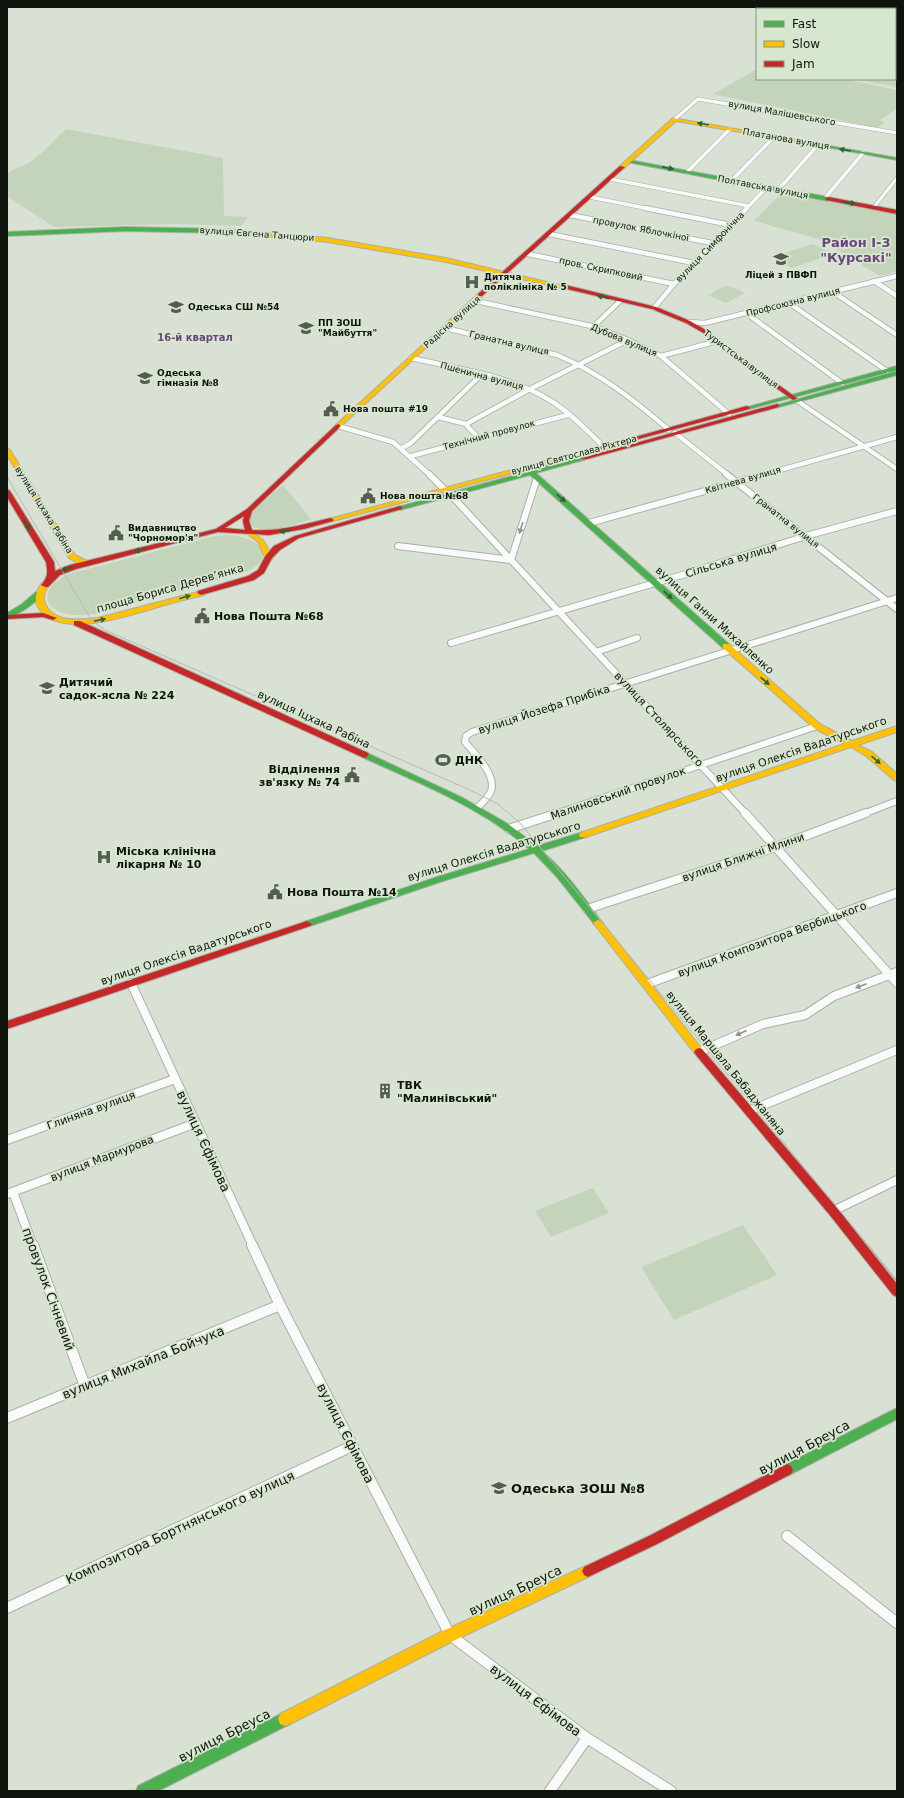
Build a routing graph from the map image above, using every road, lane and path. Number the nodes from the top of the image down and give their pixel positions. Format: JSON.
{"nodes":[{"id":1,"x":675,"y":119,"type":"junction"},
{"id":2,"x":730,"y":129,"type":"junction"},
{"id":3,"x":897,"y":133,"type":"edge"},
{"id":4,"x":774,"y":137,"type":"junction"},
{"id":5,"x":818,"y":145,"type":"junction"},
{"id":6,"x":863,"y":153,"type":"junction"},
{"id":7,"x":897,"y":159,"type":"edge"},
{"id":8,"x":629,"y":161,"type":"junction"},
{"id":9,"x":687,"y":172,"type":"junction"},
{"id":10,"x":897,"y":178,"type":"edge"},
{"id":11,"x":610,"y":179,"type":"junction"},
{"id":12,"x":731,"y":180,"type":"junction"},
{"id":13,"x":767,"y":187,"type":"junction"},
{"id":14,"x":778,"y":190,"type":"junction"},
{"id":15,"x":590,"y":197,"type":"junction"},
{"id":16,"x":825,"y":198,"type":"junction"},
{"id":17,"x":749,"y":206,"type":"junction"},
{"id":18,"x":874,"y":208,"type":"junction"},
{"id":19,"x":897,"y":212,"type":"edge"},
{"id":20,"x":570,"y":215,"type":"junction"},
{"id":21,"x":731,"y":224,"type":"junction"},
{"id":22,"x":7,"y":234,"type":"edge"},
{"id":23,"x":549,"y":234,"type":"junction"},
{"id":24,"x":712,"y":243,"type":"junction"},
{"id":25,"x":528,"y":254,"type":"junction"},
{"id":26,"x":694,"y":263,"type":"junction"},
{"id":27,"x":504,"y":275,"type":"junction"},
{"id":28,"x":897,"y":276,"type":"edge"},
{"id":29,"x":874,"y":281,"type":"junction"},
{"id":30,"x":674,"y":284,"type":"junction"},
{"id":31,"x":833,"y":292,"type":"junction"},
{"id":32,"x":897,"y":296,"type":"edge"},
{"id":33,"x":620,"y":300,"type":"junction"},
{"id":34,"x":476,"y":301,"type":"junction"},
{"id":35,"x":789,"y":303,"type":"junction"},
{"id":36,"x":654,"y":308,"type":"junction"},
{"id":37,"x":746,"y":313,"type":"junction"},
{"id":38,"x":688,"y":322,"type":"junction"},
{"id":39,"x":594,"y":326,"type":"junction"},
{"id":40,"x":445,"y":328,"type":"junction"},
{"id":41,"x":897,"y":335,"type":"edge"},
{"id":42,"x":628,"y":340,"type":"junction"},
{"id":43,"x":718,"y":341,"type":"junction"},
{"id":44,"x":661,"y":356,"type":"junction"},
{"id":45,"x":411,"y":358,"type":"junction"},
{"id":46,"x":581,"y":365,"type":"junction"},
{"id":47,"x":897,"y":368,"type":"edge"},
{"id":48,"x":887,"y":371,"type":"junction"},
{"id":49,"x":897,"y":373,"type":"edge"},
{"id":50,"x":481,"y":375,"type":"junction"},
{"id":51,"x":842,"y":383,"type":"junction"},
{"id":52,"x":530,"y":389,"type":"junction"},
{"id":53,"x":794,"y":399,"type":"junction"},
{"id":54,"x":568,"y":414,"type":"junction"},
{"id":55,"x":729,"y":414,"type":"junction"},
{"id":56,"x":438,"y":417,"type":"junction"},
{"id":57,"x":466,"y":424,"type":"junction"},
{"id":58,"x":338,"y":426,"type":"junction"},
{"id":59,"x":672,"y":432,"type":"junction"},
{"id":60,"x":479,"y":438,"type":"junction"},
{"id":61,"x":897,"y":438,"type":"edge"},
{"id":62,"x":864,"y":446,"type":"junction"},
{"id":63,"x":604,"y":447,"type":"junction"},
{"id":64,"x":402,"y":448,"type":"junction"},
{"id":65,"x":7,"y":450,"type":"edge"},
{"id":66,"x":411,"y":456,"type":"junction"},
{"id":67,"x":897,"y":469,"type":"edge"},
{"id":68,"x":531,"y":473,"type":"junction"},
{"id":69,"x":734,"y":482,"type":"junction"},
{"id":70,"x":7,"y":491,"type":"edge"},
{"id":71,"x":447,"y":492,"type":"junction"},
{"id":72,"x":249,"y":510,"type":"junction"},
{"id":73,"x":897,"y":511,"type":"edge"},
{"id":74,"x":589,"y":523,"type":"junction"},
{"id":75,"x":218,"y":530,"type":"junction"},
{"id":76,"x":250,"y":533,"type":"junction"},
{"id":77,"x":806,"y":536,"type":"junction"},
{"id":78,"x":398,"y":546,"type":"dead end"},
{"id":79,"x":269,"y":557,"type":"junction"},
{"id":80,"x":511,"y":560,"type":"junction"},
{"id":81,"x":86,"y":564,"type":"junction"},
{"id":82,"x":50,"y":578,"type":"junction"},
{"id":83,"x":655,"y":583,"type":"junction"},
{"id":84,"x":39,"y":594,"type":"junction"},
{"id":85,"x":897,"y":598,"type":"edge"},
{"id":86,"x":887,"y":601,"type":"junction"},
{"id":87,"x":897,"y":609,"type":"edge"},
{"id":88,"x":558,"y":612,"type":"junction"},
{"id":89,"x":7,"y":616,"type":"edge"},
{"id":90,"x":61,"y":619,"type":"junction"},
{"id":91,"x":76,"y":622,"type":"junction"},
{"id":92,"x":637,"y":638,"type":"dead end"},
{"id":93,"x":451,"y":643,"type":"dead end"},
{"id":94,"x":730,"y":650,"type":"junction"},
{"id":95,"x":596,"y":652,"type":"junction"},
{"id":96,"x":625,"y":683,"type":"junction"},
{"id":97,"x":817,"y":726,"type":"junction"},
{"id":98,"x":897,"y":729,"type":"edge"},
{"id":99,"x":853,"y":745,"type":"junction"},
{"id":100,"x":701,"y":765,"type":"junction"},
{"id":101,"x":897,"y":778,"type":"edge"},
{"id":102,"x":723,"y":788,"type":"junction"},
{"id":103,"x":897,"y":801,"type":"edge"},
{"id":104,"x":477,"y":808,"type":"junction"},
{"id":105,"x":509,"y":829,"type":"junction"},
{"id":106,"x":776,"y":847,"type":"junction"},
{"id":107,"x":535,"y":849,"type":"junction"},
{"id":108,"x":897,"y":893,"type":"edge"},
{"id":109,"x":587,"y":909,"type":"junction"},
{"id":110,"x":838,"y":915,"type":"junction"},
{"id":111,"x":893,"y":974,"type":"edge"},
{"id":112,"x":131,"y":983,"type":"junction"},
{"id":113,"x":897,"y":983,"type":"edge"},
{"id":114,"x":647,"y":984,"type":"junction"},
{"id":115,"x":7,"y":1025,"type":"edge"},
{"id":116,"x":897,"y":1050,"type":"edge"},
{"id":117,"x":699,"y":1052,"type":"junction"},
{"id":118,"x":175,"y":1079,"type":"junction"},
{"id":119,"x":749,"y":1111,"type":"junction"},
{"id":120,"x":196,"y":1123,"type":"junction"},
{"id":121,"x":7,"y":1140,"type":"edge"},
{"id":122,"x":897,"y":1180,"type":"edge"},
{"id":123,"x":10,"y":1193,"type":"edge"},
{"id":124,"x":833,"y":1211,"type":"junction"},
{"id":125,"x":897,"y":1292,"type":"edge"},
{"id":126,"x":280,"y":1305,"type":"junction"},
{"id":127,"x":85,"y":1386,"type":"junction"},
{"id":128,"x":897,"y":1413,"type":"edge"},
{"id":129,"x":7,"y":1418,"type":"edge"},
{"id":130,"x":352,"y":1446,"type":"junction"},
{"id":131,"x":787,"y":1536,"type":"dead end"},
{"id":132,"x":7,"y":1608,"type":"edge"},
{"id":133,"x":897,"y":1623,"type":"edge"},
{"id":134,"x":450,"y":1635,"type":"junction"},
{"id":135,"x":587,"y":1738,"type":"junction"},
{"id":136,"x":143,"y":1791,"type":"edge"},
{"id":137,"x":550,"y":1791,"type":"edge"},
{"id":138,"x":671,"y":1791,"type":"edge"}],
"edges":[{"from":2,"to":1,"type":"street","name":"Платанова вулиця","one_way":true},
{"from":1,"to":3,"type":"street","name":"вулиця Малішевського"},
{"from":1,"to":8,"type":"street","name":"Радісна вулиця"},
{"from":2,"to":4,"type":"street","name":"Платанова вулиця"},
{"from":2,"to":9,"type":"street"},
{"from":4,"to":5,"type":"street","name":"Платанова вулиця"},
{"from":4,"to":12,"type":"street"},
{"from":6,"to":5,"type":"street","name":"Платанова вулиця","one_way":true},
{"from":5,"to":14,"type":"street"},
{"from":6,"to":7,"type":"street","name":"Платанова вулиця"},
{"from":6,"to":16,"type":"street"},
{"from":8,"to":9,"type":"street","name":"Полтавська вулиця","one_way":true},
{"from":8,"to":11,"type":"street","name":"Радісна вулиця"},
{"from":9,"to":12,"type":"street","name":"Полтавська вулиця"},
{"from":10,"to":18,"type":"street"},
{"from":11,"to":15,"type":"street","name":"Радісна вулиця"},
{"from":11,"to":17,"type":"street"},
{"from":12,"to":13,"type":"street","name":"Полтавська вулиця"},
{"from":13,"to":14,"type":"street","name":"Полтавська вулиця"},
{"from":13,"to":17,"type":"street","name":"вулиця Симфонічна"},
{"from":14,"to":16,"type":"street","name":"Полтавська вулиця"},
{"from":15,"to":20,"type":"street","name":"Радісна вулиця"},
{"from":15,"to":21,"type":"street"},
{"from":16,"to":18,"type":"street","name":"Полтавська вулиця","one_way":true},
{"from":17,"to":21,"type":"street","name":"вулиця Симфонічна"},
{"from":18,"to":19,"type":"street","name":"Полтавська вулиця"},
{"from":20,"to":23,"type":"street","name":"Радісна вулиця"},
{"from":20,"to":24,"type":"street","name":"провулок Яблочкіної"},
{"from":21,"to":24,"type":"street","name":"вулиця Симфонічна"},
{"from":22,"to":27,"type":"street","name":"вулиця Євгена Танцюри"},
{"from":23,"to":25,"type":"street","name":"Радісна вулиця"},
{"from":23,"to":26,"type":"street"},
{"from":24,"to":26,"type":"street","name":"вулиця Симфонічна"},
{"from":25,"to":27,"type":"street","name":"Радісна вулиця"},
{"from":25,"to":30,"type":"street","name":"пров. Скрипковий"},
{"from":26,"to":30,"type":"street","name":"вулиця Симфонічна"},
{"from":33,"to":27,"type":"street","name":"Туристська вулиця","one_way":true},
{"from":27,"to":34,"type":"street","name":"Радісна вулиця"},
{"from":28,"to":29,"type":"street","name":"Профсоюзна вулиця"},
{"from":29,"to":31,"type":"street","name":"Профсоюзна вулиця"},
{"from":29,"to":32,"type":"street"},
{"from":30,"to":36,"type":"street","name":"вулиця Симфонічна"},
{"from":31,"to":35,"type":"street","name":"Профсоюзна вулиця"},
{"from":31,"to":41,"type":"street"},
{"from":33,"to":36,"type":"street","name":"Туристська вулиця"},
{"from":33,"to":39,"type":"street"},
{"from":34,"to":39,"type":"street","name":"Дубова вулиця"},
{"from":34,"to":40,"type":"street","name":"Радісна вулиця"},
{"from":35,"to":37,"type":"street","name":"Профсоюзна вулиця"},
{"from":35,"to":48,"type":"street"},
{"from":36,"to":38,"type":"street","name":"Туристська вулиця"},
{"from":37,"to":38,"type":"street","name":"Профсоюзна вулиця"},
{"from":37,"to":51,"type":"street"},
{"from":38,"to":43,"type":"street","name":"Туристська вулиця"},
{"from":39,"to":42,"type":"street","name":"Дубова вулиця"},
{"from":40,"to":45,"type":"street","name":"Радісна вулиця"},
{"from":40,"to":46,"type":"street","name":"Гранатна вулиця"},
{"from":42,"to":44,"type":"street","name":"Дубова вулиця"},
{"from":42,"to":46,"type":"street"},
{"from":43,"to":44,"type":"street"},
{"from":43,"to":53,"type":"street","name":"Туристська вулиця"},
{"from":44,"to":55,"type":"street","name":"Дубова вулиця"},
{"from":45,"to":50,"type":"street","name":"Пшенична вулиця"},
{"from":45,"to":58,"type":"street","name":"Радісна вулиця"},
{"from":46,"to":52,"type":"street"},
{"from":46,"to":59,"type":"street","name":"Гранатна вулиця"},
{"from":47,"to":48,"type":"street","name":"вулиця Святослава Ріхтера"},
{"from":48,"to":51,"type":"street","name":"вулиця Святослава Ріхтера"},
{"from":49,"to":53,"type":"street","name":"вулиця Святослава Ріхтера"},
{"from":50,"to":52,"type":"street","name":"Пшенична вулиця"},
{"from":50,"to":56,"type":"street"},
{"from":51,"to":53,"type":"street","name":"вулиця Святослава Ріхтера"},
{"from":52,"to":54,"type":"street","name":"Пшенична вулиця"},
{"from":52,"to":57,"type":"street"},
{"from":53,"to":55,"type":"street","name":"вулиця Святослава Ріхтера"},
{"from":53,"to":59,"type":"street","name":"вулиця Святослава Ріхтера"},
{"from":53,"to":62,"type":"street","name":"Туристська вулиця"},
{"from":54,"to":60,"type":"street","name":"Технічний провулок"},
{"from":54,"to":63,"type":"street","name":"Пшенична вулиця"},
{"from":55,"to":59,"type":"street","name":"вулиця Святослава Ріхтера"},
{"from":56,"to":57,"type":"street"},
{"from":56,"to":64,"type":"street"},
{"from":57,"to":60,"type":"street"},
{"from":58,"to":64,"type":"street","name":"вулиця Столярського"},
{"from":58,"to":72,"type":"street","name":"Радісна вулиця"},
{"from":59,"to":63,"type":"street","name":"вулиця Святослава Ріхтера"},
{"from":59,"to":68,"type":"street","name":"вулиця Святослава Ріхтера"},
{"from":59,"to":69,"type":"street","name":"Гранатна вулиця"},
{"from":60,"to":66,"type":"street","name":"Технічний провулок"},
{"from":61,"to":62,"type":"street","name":"Квітнева вулиця"},
{"from":62,"to":67,"type":"street","name":"Туристська вулиця"},
{"from":62,"to":69,"type":"street","name":"Квітнева вулиця"},
{"from":63,"to":68,"type":"street","name":"вулиця Святослава Ріхтера"},
{"from":64,"to":66,"type":"street","name":"вулиця Столярського"},
{"from":65,"to":81,"type":"street","name":"вулиця Іцхака Рабіна"},
{"from":66,"to":71,"type":"street","name":"вулиця Столярського"},
{"from":68,"to":71,"type":"street","name":"вулиця Святослава Ріхтера"},
{"from":68,"to":74,"type":"street","name":"вулиця Ганни Михайленко","one_way":true},
{"from":68,"to":80,"type":"street","one_way":true},
{"from":69,"to":74,"type":"street","name":"Квітнева вулиця"},
{"from":69,"to":77,"type":"street","name":"Гранатна вулиця"},
{"from":70,"to":82,"type":"street","name":"вулиця Іцхака Рабіна","one_way":true},
{"from":71,"to":76,"type":"street","name":"вулиця Святослава Ріхтера","one_way":true},
{"from":71,"to":79,"type":"street","name":"вулиця Святослава Ріхтера"},
{"from":71,"to":80,"type":"street","name":"вулиця Столярського"},
{"from":72,"to":75,"type":"street","name":"Радісна вулиця"},
{"from":72,"to":76,"type":"street"},
{"from":73,"to":77,"type":"street","name":"Сільська вулиця"},
{"from":74,"to":83,"type":"street","name":"вулиця Ганни Михайленко"},
{"from":75,"to":76,"type":"street"},
{"from":75,"to":81,"type":"street","one_way":true},
{"from":76,"to":79,"type":"street"},
{"from":77,"to":83,"type":"street","name":"Сільська вулиця"},
{"from":77,"to":86,"type":"street","name":"Гранатна вулиця"},
{"from":78,"to":80,"type":"street"},
{"from":91,"to":79,"type":"street","name":"площа Бориса Деревʼянка","one_way":true},
{"from":80,"to":88,"type":"street","name":"вулиця Столярського"},
{"from":81,"to":82,"type":"street","one_way":true},
{"from":82,"to":84,"type":"street"},
{"from":83,"to":88,"type":"street","name":"Сільська вулиця"},
{"from":83,"to":94,"type":"street","name":"вулиця Ганни Михайленко","one_way":true},
{"from":84,"to":89,"type":"street"},
{"from":84,"to":90,"type":"street","name":"площа Бориса Деревʼянка"},
{"from":85,"to":86,"type":"street","name":"вулиця Йозефа Прибіка"},
{"from":86,"to":87,"type":"street","name":"Гранатна вулиця"},
{"from":86,"to":94,"type":"street","name":"вулиця Йозефа Прибіка"},
{"from":88,"to":93,"type":"street","name":"Сільська вулиця"},
{"from":88,"to":95,"type":"street","name":"вулиця Столярського"},
{"from":89,"to":90,"type":"street"},
{"from":90,"to":91,"type":"street","name":"площа Бориса Деревʼянка"},
{"from":91,"to":104,"type":"street","name":"вулиця Іцхака Рабіна"},
{"from":92,"to":95,"type":"street"},
{"from":94,"to":96,"type":"street","name":"вулиця Йозефа Прибіка"},
{"from":94,"to":97,"type":"street","name":"вулиця Ганни Михайленко","one_way":true},
{"from":95,"to":96,"type":"street","name":"вулиця Столярського"},
{"from":96,"to":100,"type":"street","name":"вулиця Столярського"},
{"from":96,"to":104,"type":"street","name":"вулиця Йозефа Прибіка"},
{"from":97,"to":99,"type":"street","name":"вулиця Ганни Михайленко"},
{"from":97,"to":100,"type":"street","name":"Малиновський провулок"},
{"from":98,"to":99,"type":"street","name":"вулиця Олексія Вадатурського"},
{"from":99,"to":101,"type":"street","name":"вулиця Ганни Михайленко","one_way":true},
{"from":99,"to":102,"type":"street","name":"вулиця Олексія Вадатурського"},
{"from":100,"to":102,"type":"street","name":"вулиця Столярського"},
{"from":100,"to":105,"type":"street","name":"Малиновський провулок"},
{"from":102,"to":106,"type":"street","name":"вулиця Столярського"},
{"from":102,"to":107,"type":"street","name":"вулиця Олексія Вадатурського"},
{"from":103,"to":106,"type":"street","name":"вулиця Ближні Млини"},
{"from":104,"to":105,"type":"street","name":"вулиця Іцхака Рабіна"},
{"from":105,"to":107,"type":"street","name":"вулиця Іцхака Рабіна"},
{"from":106,"to":109,"type":"street","name":"вулиця Ближні Млини"},
{"from":106,"to":110,"type":"street","name":"вулиця Столярського"},
{"from":107,"to":109,"type":"street","name":"вулиця Маршала Бабаджаняна"},
{"from":107,"to":112,"type":"street","name":"вулиця Олексія Вадатурського"},
{"from":108,"to":110,"type":"street","name":"вулиця Композитора Вербицького"},
{"from":109,"to":114,"type":"street","name":"вулиця Маршала Бабаджаняна"},
{"from":110,"to":111,"type":"street","name":"вулиця Столярського"},
{"from":110,"to":114,"type":"street","name":"вулиця Композитора Вербицького"},
{"from":111,"to":113,"type":"street","name":"вулиця Столярського"},
{"from":111,"to":117,"type":"street","one_way":true},
{"from":112,"to":115,"type":"street","name":"вулиця Олексія Вадатурського"},
{"from":112,"to":118,"type":"street","name":"вулиця Єфімова"},
{"from":114,"to":117,"type":"street","name":"вулиця Маршала Бабаджаняна"},
{"from":116,"to":119,"type":"street"},
{"from":117,"to":119,"type":"street","name":"вулиця Маршала Бабаджаняна"},
{"from":118,"to":120,"type":"street","name":"вулиця Єфімова"},
{"from":118,"to":121,"type":"street","name":"Глиняна вулиця"},
{"from":119,"to":124,"type":"street","name":"вулиця Маршала Бабаджаняна"},
{"from":120,"to":123,"type":"street","name":"вулиця Мармурова"},
{"from":120,"to":126,"type":"street","name":"вулиця Єфімова"},
{"from":122,"to":124,"type":"street"},
{"from":123,"to":127,"type":"street","name":"провулок Січневий"},
{"from":124,"to":125,"type":"street","name":"вулиця Маршала Бабаджаняна"},
{"from":126,"to":127,"type":"street","name":"вулиця Михайла Бойчука"},
{"from":126,"to":130,"type":"street","name":"вулиця Єфімова"},
{"from":127,"to":129,"type":"street","name":"вулиця Михайла Бойчука"},
{"from":128,"to":134,"type":"street","name":"вулиця Бреуса"},
{"from":130,"to":132,"type":"street","name":"Композитора Бортнянського вулиця"},
{"from":130,"to":134,"type":"street","name":"вулиця Єфімова"},
{"from":131,"to":133,"type":"street"},
{"from":134,"to":135,"type":"street","name":"вулиця Єфімова"},
{"from":134,"to":136,"type":"street","name":"вулиця Бреуса"},
{"from":135,"to":137,"type":"street"},
{"from":135,"to":138,"type":"street","name":"вулиця Єфімова"}]}
